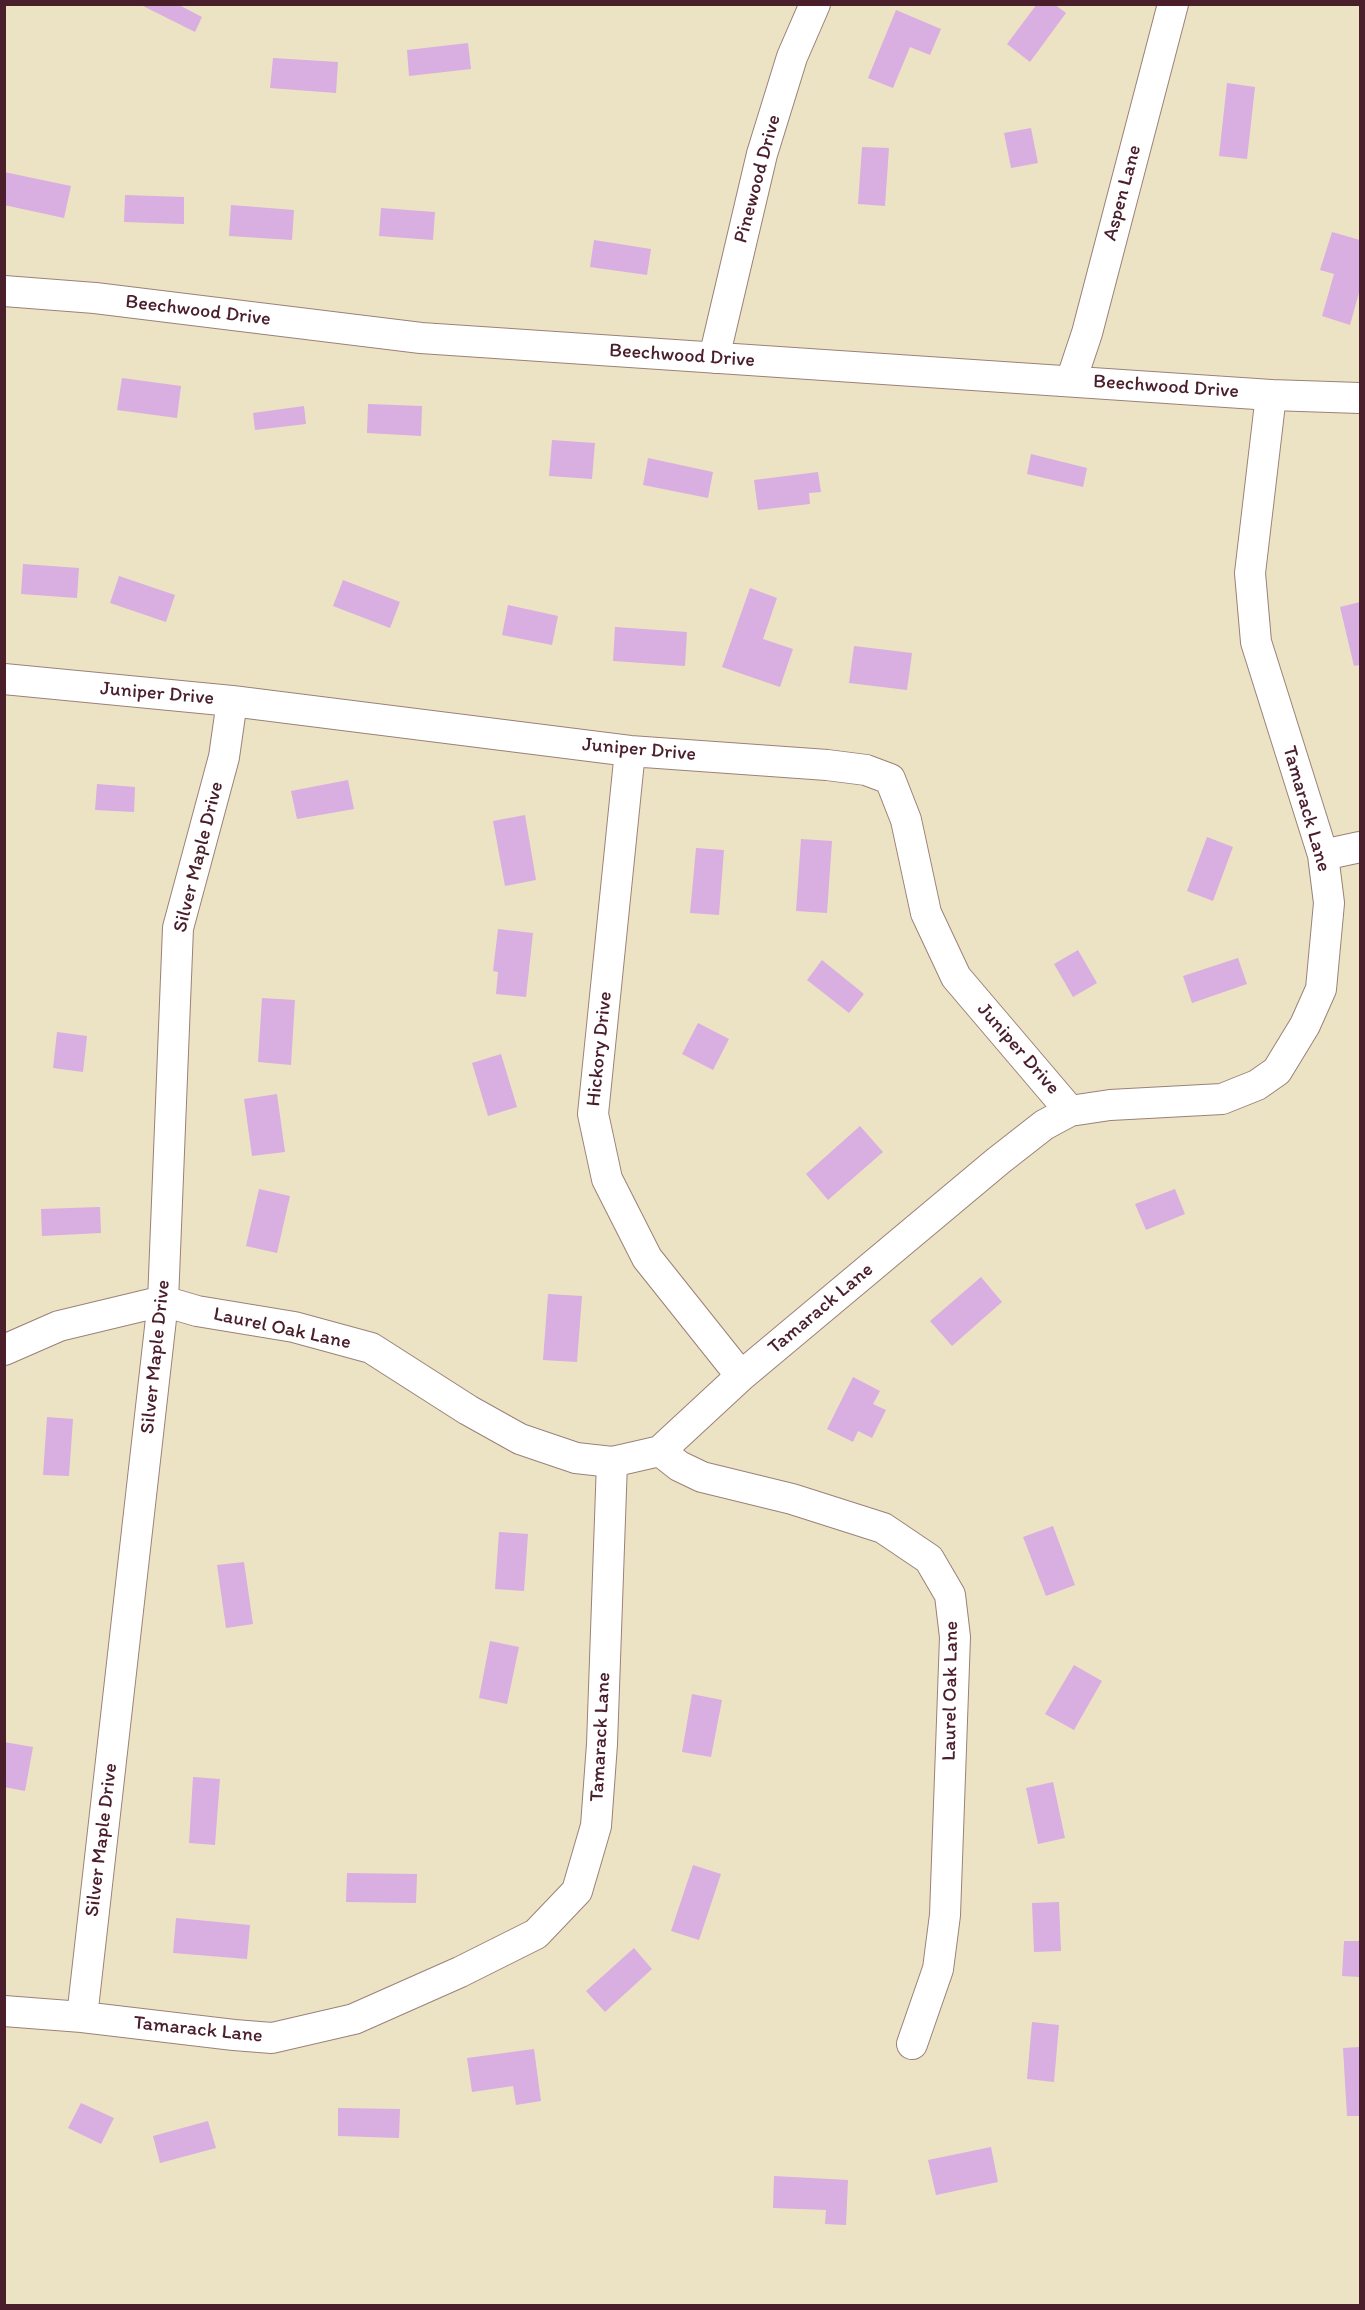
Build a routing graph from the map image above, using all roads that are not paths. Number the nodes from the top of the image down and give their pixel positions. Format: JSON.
{"nodes":[{"id":1,"x":815,"y":4,"type":"edge"},
{"id":2,"x":1173,"y":4,"type":"edge"},
{"id":3,"x":4,"y":291,"type":"edge"},
{"id":4,"x":714,"y":358,"type":"junction"},
{"id":5,"x":1071,"y":381,"type":"junction"},
{"id":6,"x":1271,"y":395,"type":"junction"},
{"id":7,"x":1360,"y":398,"type":"edge"},
{"id":8,"x":4,"y":679,"type":"edge"},
{"id":9,"x":232,"y":701,"type":"junction"},
{"id":10,"x":630,"y":751,"type":"junction"},
{"id":11,"x":1360,"y":847,"type":"edge"},
{"id":12,"x":1323,"y":855,"type":"junction"},
{"id":13,"x":1070,"y":1111,"type":"junction"},
{"id":14,"x":163,"y":1301,"type":"junction"},
{"id":15,"x":4,"y":1350,"type":"edge"},
{"id":16,"x":741,"y":1376,"type":"junction"},
{"id":17,"x":660,"y":1451,"type":"junction"},
{"id":18,"x":612,"y":1462,"type":"junction"},
{"id":19,"x":4,"y":2011,"type":"edge"},
{"id":20,"x":82,"y":2017,"type":"junction"},
{"id":21,"x":912,"y":2044,"type":"dead end"}],
"edges":[{"from":1,"to":4,"type":"street","name":"Pinewood Drive"},
{"from":2,"to":5,"type":"street","name":"Aspen Lane"},
{"from":3,"to":4,"type":"street","name":"Beechwood Drive"},
{"from":4,"to":5,"type":"street","name":"Beechwood Drive"},
{"from":5,"to":6,"type":"street","name":"Beechwood Drive"},
{"from":6,"to":7,"type":"street","name":"Beechwood Drive"},
{"from":6,"to":12,"type":"street","name":"Tamarack Lane"},
{"from":8,"to":9,"type":"street","name":"Juniper Drive"},
{"from":9,"to":10,"type":"street","name":"Juniper Drive"},
{"from":9,"to":14,"type":"street","name":"Silver Maple Drive"},
{"from":10,"to":13,"type":"street","name":"Juniper Drive"},
{"from":10,"to":16,"type":"street","name":"Hickory Drive"},
{"from":11,"to":12,"type":"street"},
{"from":12,"to":13,"type":"street","name":"Tamarack Lane"},
{"from":13,"to":16,"type":"street","name":"Tamarack Lane"},
{"from":14,"to":15,"type":"street","name":"Laurel Oak Lane"},
{"from":14,"to":18,"type":"street","name":"Laurel Oak Lane"},
{"from":14,"to":20,"type":"street","name":"Silver Maple Drive"},
{"from":16,"to":17,"type":"street","name":"Tamarack Lane"},
{"from":17,"to":18,"type":"street","name":"Tamarack Lane"},
{"from":17,"to":21,"type":"street","name":"Laurel Oak Lane"},
{"from":18,"to":20,"type":"street","name":"Tamarack Lane"},
{"from":19,"to":20,"type":"street"}]}
